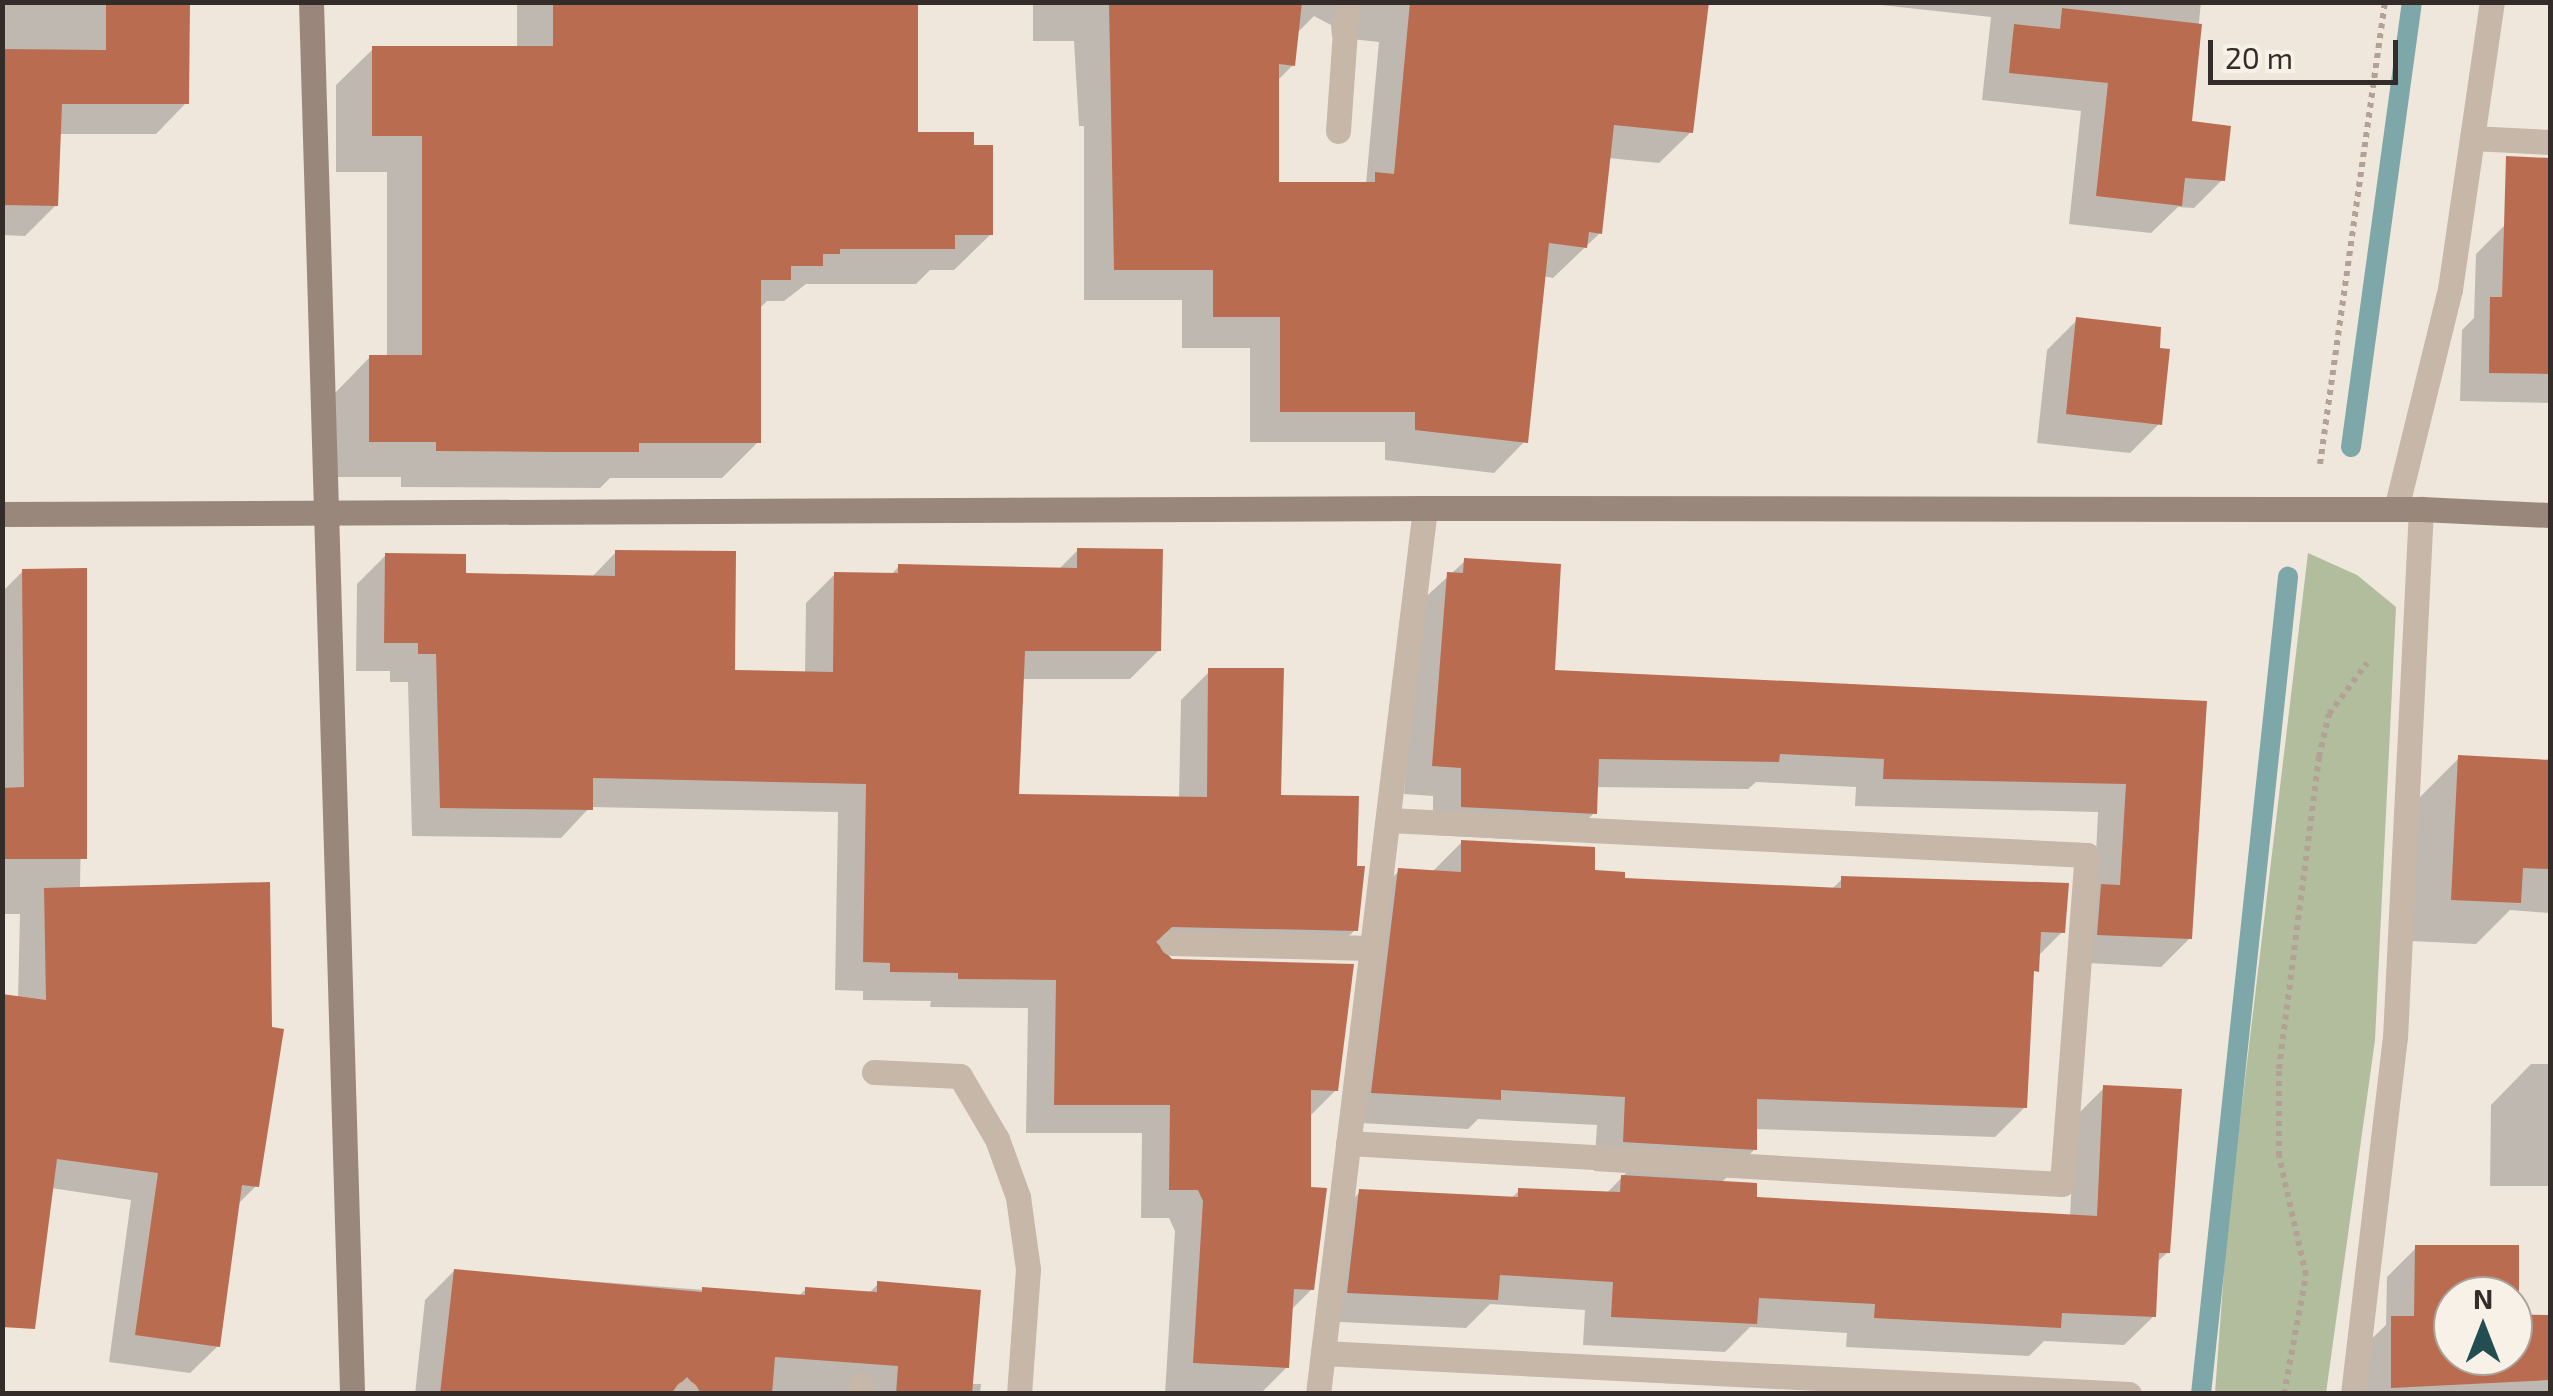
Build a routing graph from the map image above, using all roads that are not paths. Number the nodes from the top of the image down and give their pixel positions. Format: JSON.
{"nodes":[{"id":1,"x":311,"y":2,"type":"edge"},
{"id":2,"x":1347,"y":2,"type":"edge"},
{"id":3,"x":2492,"y":2,"type":"edge"},
{"id":4,"x":1338,"y":131,"type":"dead end"},
{"id":5,"x":2472,"y":138,"type":"junction"},
{"id":6,"x":2550,"y":142,"type":"edge"},
{"id":7,"x":1425,"y":508,"type":"junction"},
{"id":8,"x":2408,"y":510,"type":"junction"},
{"id":9,"x":324,"y":512,"type":"junction"},
{"id":10,"x":2,"y":514,"type":"edge"},
{"id":11,"x":2550,"y":515,"type":"edge"},
{"id":12,"x":1388,"y":820,"type":"junction"},
{"id":13,"x":1172,"y":943,"type":"dead end"},
{"id":14,"x":1372,"y":948,"type":"junction"},
{"id":15,"x":874,"y":1072,"type":"dead end"},
{"id":16,"x":1348,"y":1144,"type":"junction"},
{"id":17,"x":1323,"y":1353,"type":"junction"},
{"id":18,"x":352,"y":1394,"type":"edge"},
{"id":19,"x":1019,"y":1394,"type":"edge"},
{"id":20,"x":1318,"y":1394,"type":"edge"},
{"id":21,"x":2129,"y":1394,"type":"edge"},
{"id":22,"x":2353,"y":1394,"type":"edge"}],
"edges":[{"from":1,"to":9,"type":"street"},
{"from":2,"to":4,"type":"street"},
{"from":3,"to":5,"type":"street"},
{"from":5,"to":6,"type":"street"},
{"from":5,"to":8,"type":"street"},
{"from":7,"to":8,"type":"street"},
{"from":7,"to":9,"type":"street"},
{"from":7,"to":12,"type":"street"},
{"from":8,"to":11,"type":"street"},
{"from":8,"to":22,"type":"street"},
{"from":9,"to":10,"type":"street"},
{"from":9,"to":18,"type":"street"},
{"from":12,"to":14,"type":"street"},
{"from":12,"to":16,"type":"street"},
{"from":13,"to":14,"type":"street"},
{"from":14,"to":16,"type":"street"},
{"from":15,"to":19,"type":"street"},
{"from":16,"to":17,"type":"street"},
{"from":17,"to":20,"type":"street"},
{"from":17,"to":21,"type":"street"}]}
